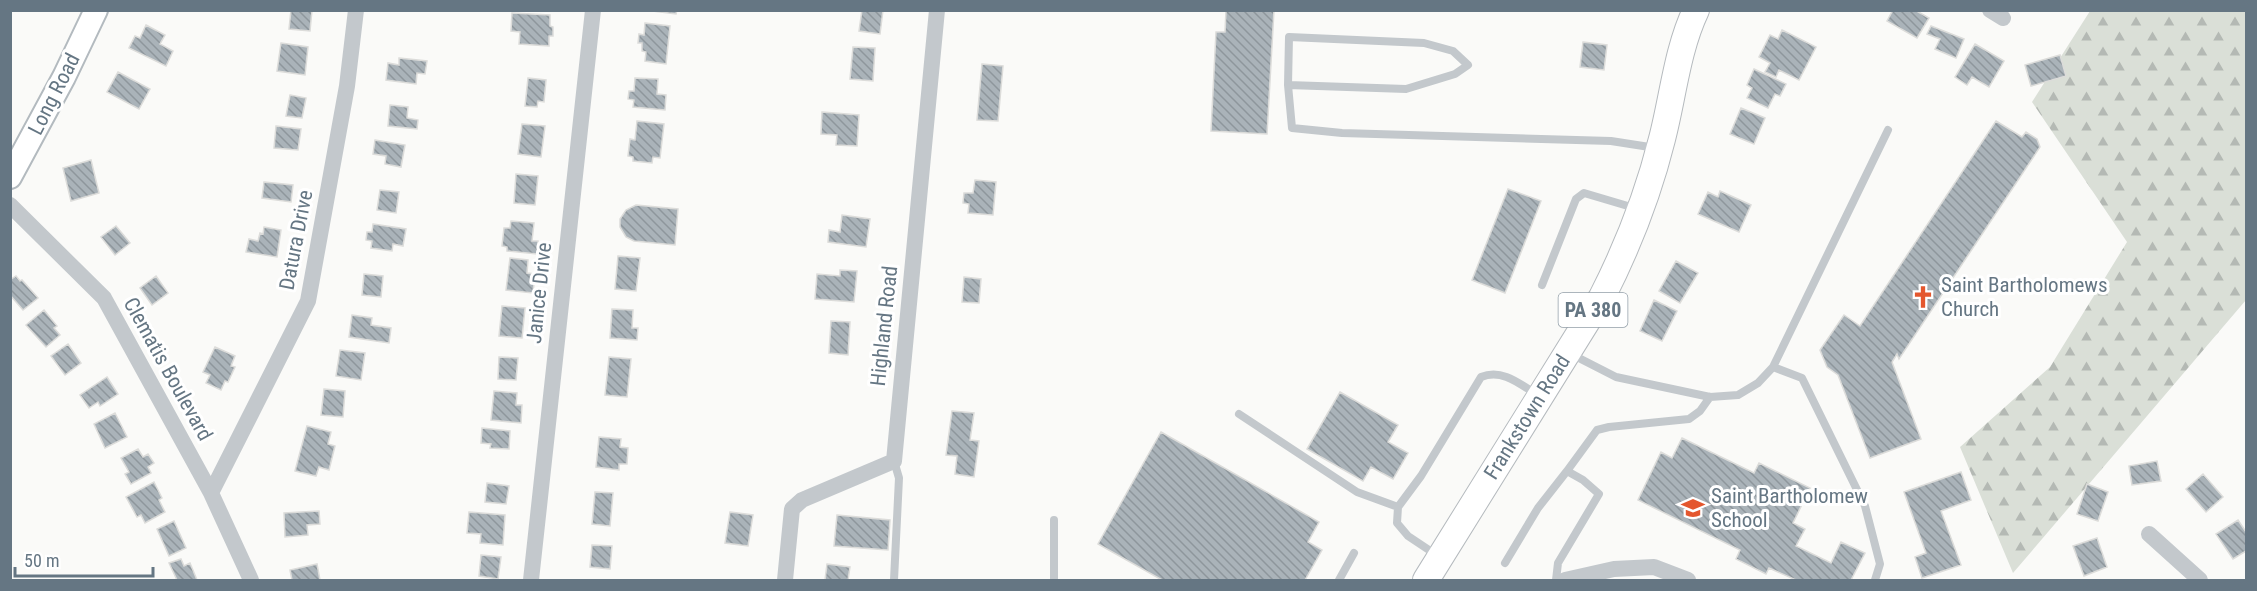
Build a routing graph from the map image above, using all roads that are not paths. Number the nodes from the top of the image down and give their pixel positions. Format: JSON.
{"nodes":[{"id":1,"x":96,"y":10,"type":"edge"},
{"id":2,"x":356,"y":10,"type":"edge"},
{"id":3,"x":593,"y":10,"type":"edge"},
{"id":4,"x":937,"y":10,"type":"edge"},
{"id":5,"x":1696,"y":10,"type":"edge"},
{"id":6,"x":1288,"y":85,"type":"junction"},
{"id":7,"x":1888,"y":130,"type":"dead end"},
{"id":8,"x":1659,"y":149,"type":"junction"},
{"id":9,"x":10,"y":177,"type":"edge"},
{"id":10,"x":10,"y":205,"type":"edge"},
{"id":11,"x":1641,"y":210,"type":"junction"},
{"id":12,"x":1542,"y":285,"type":"dead end"},
{"id":13,"x":1568,"y":352,"type":"junction"},
{"id":14,"x":1773,"y":367,"type":"junction"},
{"id":15,"x":1540,"y":397,"type":"junction"},
{"id":16,"x":1710,"y":397,"type":"junction"},
{"id":17,"x":1239,"y":414,"type":"dead end"},
{"id":18,"x":894,"y":461,"type":"junction"},
{"id":19,"x":1567,"y":471,"type":"junction"},
{"id":20,"x":211,"y":493,"type":"junction"},
{"id":21,"x":1398,"y":507,"type":"junction"},
{"id":22,"x":1054,"y":520,"type":"dead end"},
{"id":23,"x":2149,"y":534,"type":"dead end"},
{"id":24,"x":1354,"y":553,"type":"dead end"},
{"id":25,"x":1441,"y":558,"type":"junction"},
{"id":26,"x":1505,"y":563,"type":"dead end"},
{"id":27,"x":250,"y":580,"type":"edge"},
{"id":28,"x":531,"y":580,"type":"edge"},
{"id":29,"x":785,"y":580,"type":"edge"},
{"id":30,"x":894,"y":580,"type":"edge"},
{"id":31,"x":1054,"y":580,"type":"edge"},
{"id":32,"x":1339,"y":580,"type":"edge"},
{"id":33,"x":1426,"y":580,"type":"edge"},
{"id":34,"x":1556,"y":580,"type":"edge"},
{"id":35,"x":1565,"y":580,"type":"edge"},
{"id":36,"x":1688,"y":580,"type":"edge"},
{"id":37,"x":1875,"y":580,"type":"edge"},
{"id":38,"x":2200,"y":580,"type":"edge"}],
"edges":[{"from":1,"to":9,"type":"street","name":"Long Road"},
{"from":2,"to":20,"type":"street","name":"Datura Drive"},
{"from":3,"to":28,"type":"street","name":"Janice Drive"},
{"from":4,"to":18,"type":"street","name":"Highland Road"},
{"from":5,"to":8,"type":"main road","name":"Frankstown Road","number":"PA 380"},
{"from":6,"to":6,"type":"lane"},
{"from":6,"to":8,"type":"lane"},
{"from":7,"to":14,"type":"lane"},
{"from":8,"to":11,"type":"main road","name":"Frankstown Road","number":"PA 380"},
{"from":10,"to":20,"type":"street","name":"Clematis Boulevard"},
{"from":11,"to":12,"type":"lane"},
{"from":11,"to":13,"type":"main road","name":"Frankstown Road","number":"PA 380"},
{"from":13,"to":15,"type":"main road","name":"Frankstown Road","number":"PA 380"},
{"from":13,"to":16,"type":"lane"},
{"from":14,"to":16,"type":"lane"},
{"from":14,"to":37,"type":"lane"},
{"from":15,"to":21,"type":"lane"},
{"from":15,"to":25,"type":"main road","name":"Frankstown Road","number":"PA 380"},
{"from":16,"to":19,"type":"lane"},
{"from":17,"to":21,"type":"lane"},
{"from":18,"to":29,"type":"street"},
{"from":18,"to":30,"type":"lane"},
{"from":19,"to":26,"type":"lane"},
{"from":19,"to":34,"type":"lane"},
{"from":20,"to":27,"type":"street","name":"Clematis Boulevard"},
{"from":21,"to":25,"type":"lane"},
{"from":22,"to":31,"type":"lane"},
{"from":23,"to":38,"type":"street"},
{"from":24,"to":32,"type":"lane"},
{"from":25,"to":33,"type":"main road","name":"Frankstown Road","number":"PA 380"},
{"from":35,"to":36,"type":"street"}]}
